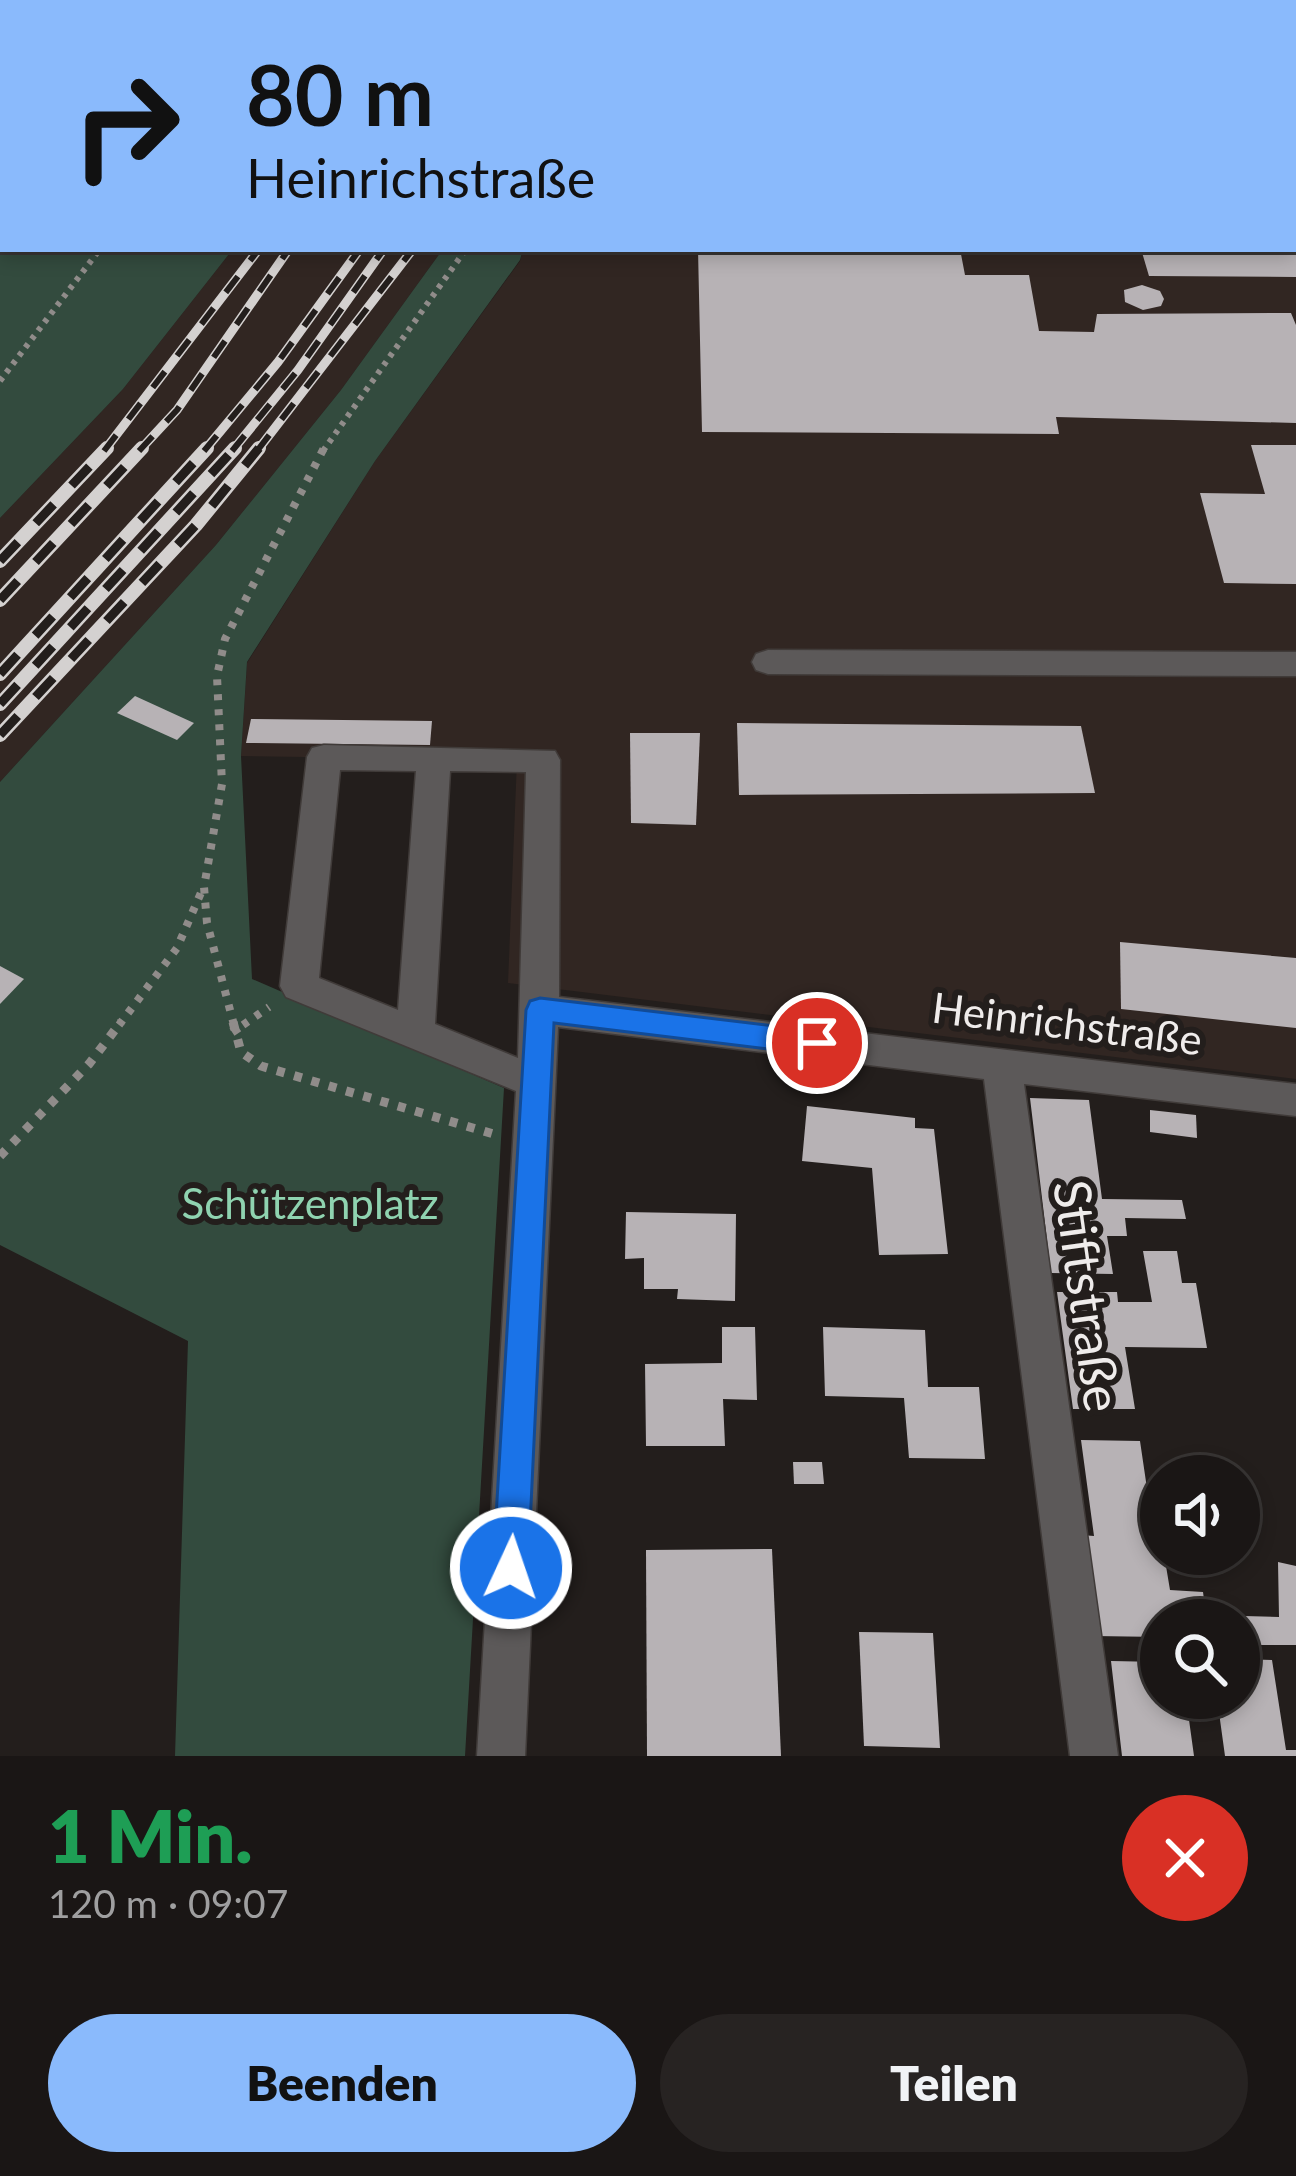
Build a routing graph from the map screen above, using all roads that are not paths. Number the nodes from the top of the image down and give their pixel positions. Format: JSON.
{"nodes":[{"id":1,"x":768,"y":662,"type":"dead end"},
{"id":2,"x":1296,"y":664,"type":"edge"},
{"id":3,"x":434,"y":758,"type":"junction"},
{"id":4,"x":540,"y":1010,"type":"junction"},
{"id":5,"x":415,"y":1034,"type":"junction"},
{"id":6,"x":1002,"y":1065,"type":"junction"},
{"id":7,"x":536,"y":1082,"type":"junction"},
{"id":8,"x":1296,"y":1100,"type":"edge"},
{"id":9,"x":501,"y":1756,"type":"edge"},
{"id":10,"x":1094,"y":1756,"type":"edge"}],
"edges":[{"from":1,"to":2,"type":"street"},
{"from":3,"to":4,"type":"street"},
{"from":3,"to":5,"type":"street"},
{"from":3,"to":5,"type":"street"},
{"from":4,"to":6,"type":"street","name":"Heinrichstraße"},
{"from":4,"to":7,"type":"street"},
{"from":5,"to":7,"type":"street"},
{"from":6,"to":8,"type":"street","name":"Heinrichstraße"},
{"from":6,"to":10,"type":"street","name":"Stiftstraße"},
{"from":7,"to":9,"type":"street"}]}
